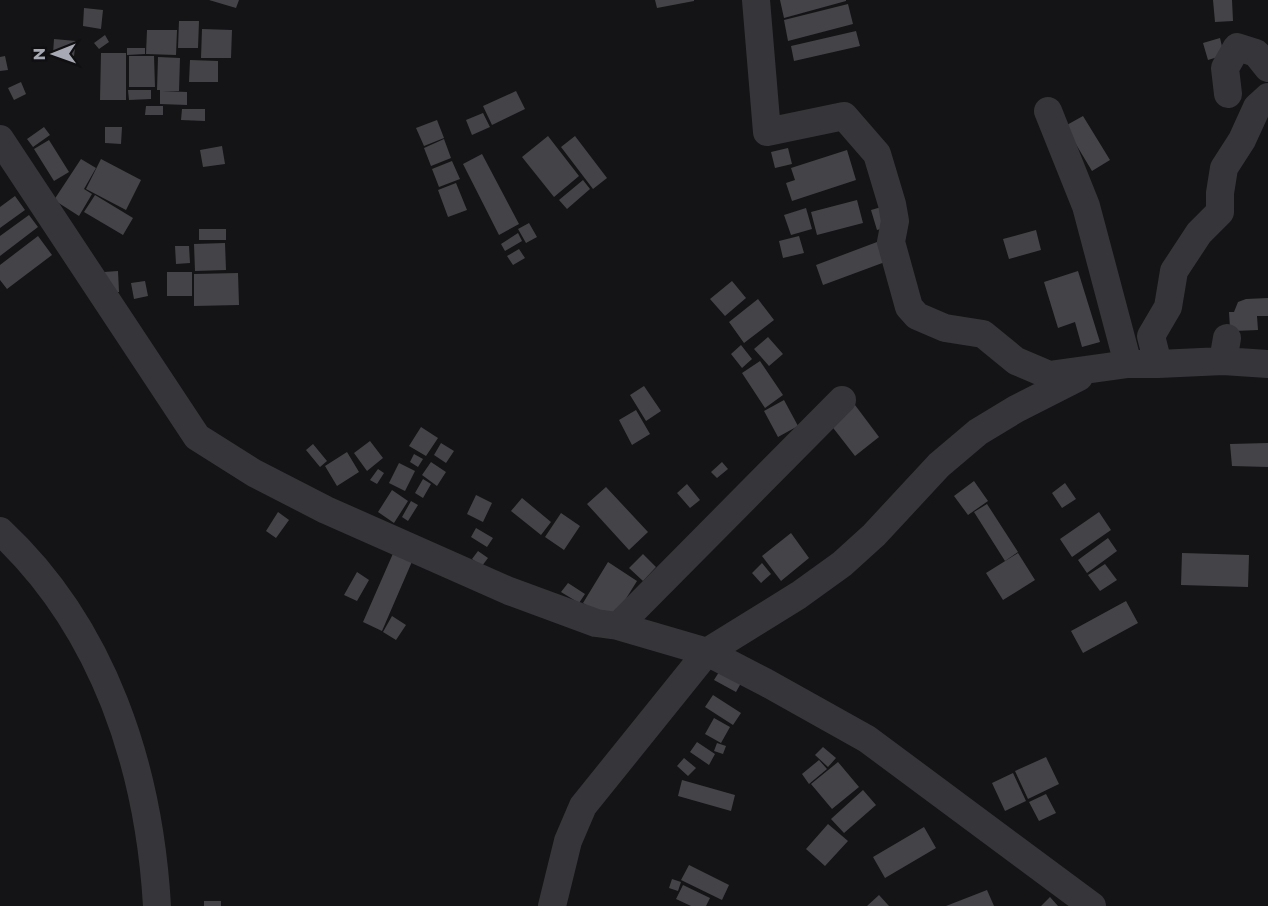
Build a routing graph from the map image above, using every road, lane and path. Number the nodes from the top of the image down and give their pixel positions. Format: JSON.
{"nodes":[{"id":1,"x":756,"y":0,"type":"edge"},
{"id":2,"x":1268,"y":68,"type":"edge"},
{"id":3,"x":1228,"y":94,"type":"dead end"},
{"id":4,"x":1268,"y":97,"type":"edge"},
{"id":5,"x":1048,"y":111,"type":"dead end"},
{"id":6,"x":0,"y":139,"type":"edge"},
{"id":7,"x":1268,"y":363,"type":"edge"},
{"id":8,"x":1128,"y":364,"type":"junction"},
{"id":9,"x":1158,"y":364,"type":"junction"},
{"id":10,"x":1096,"y":368,"type":"junction"},
{"id":11,"x":842,"y":400,"type":"dead end"},
{"id":12,"x":0,"y":531,"type":"edge"},
{"id":13,"x":618,"y":627,"type":"junction"},
{"id":14,"x":707,"y":652,"type":"junction"},
{"id":15,"x":157,"y":906,"type":"edge"},
{"id":16,"x":552,"y":906,"type":"edge"},
{"id":17,"x":1092,"y":906,"type":"edge"}],
"edges":[{"from":1,"to":10,"type":"street"},
{"from":2,"to":3,"type":"street"},
{"from":4,"to":9,"type":"street"},
{"from":5,"to":8,"type":"street"},
{"from":6,"to":13,"type":"street"},
{"from":7,"to":9,"type":"street"},
{"from":8,"to":9,"type":"street"},
{"from":8,"to":10,"type":"street"},
{"from":10,"to":14,"type":"street"},
{"from":11,"to":13,"type":"street"},
{"from":12,"to":15,"type":"street"},
{"from":13,"to":14,"type":"street"},
{"from":14,"to":16,"type":"street"},
{"from":14,"to":17,"type":"street"}]}
